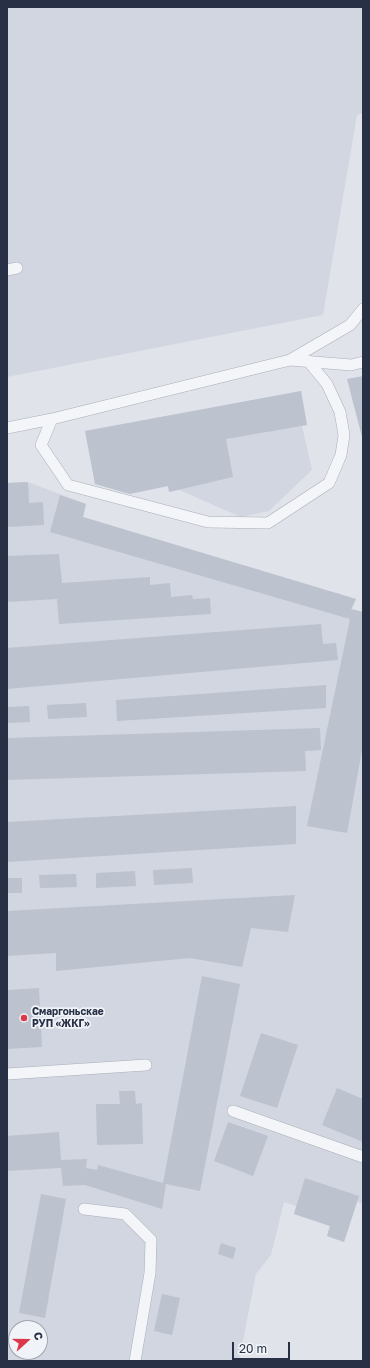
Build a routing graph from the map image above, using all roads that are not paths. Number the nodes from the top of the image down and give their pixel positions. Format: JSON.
{"nodes":[{"id":1,"x":362,"y":311,"type":"edge"},
{"id":2,"x":290,"y":360,"type":"junction"},
{"id":3,"x":308,"y":361,"type":"junction"},
{"id":4,"x":363,"y":362,"type":"edge"},
{"id":5,"x":52,"y":419,"type":"junction"},
{"id":6,"x":7,"y":428,"type":"edge"},
{"id":7,"x":146,"y":1065,"type":"dead end"},
{"id":8,"x":7,"y":1074,"type":"edge"},
{"id":9,"x":233,"y":1111,"type":"dead end"},
{"id":10,"x":363,"y":1157,"type":"edge"},
{"id":11,"x":84,"y":1209,"type":"dead end"},
{"id":12,"x":135,"y":1361,"type":"edge"}],
"edges":[{"from":1,"to":2,"type":"lane"},
{"from":2,"to":3,"type":"lane"},
{"from":2,"to":5,"type":"lane"},
{"from":3,"to":4,"type":"lane"},
{"from":3,"to":5,"type":"lane"},
{"from":5,"to":6,"type":"lane"},
{"from":7,"to":8,"type":"lane"},
{"from":9,"to":10,"type":"lane"},
{"from":11,"to":12,"type":"lane"}]}
